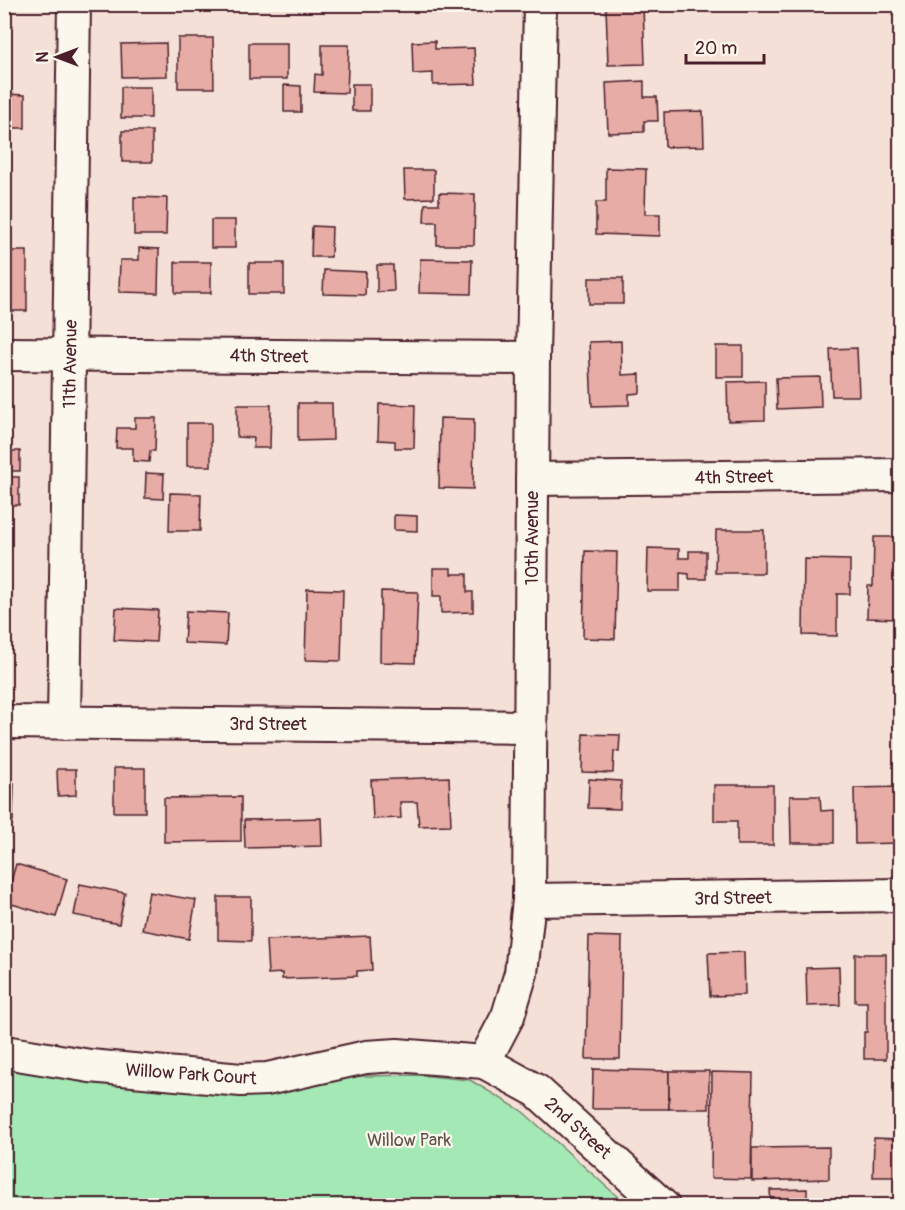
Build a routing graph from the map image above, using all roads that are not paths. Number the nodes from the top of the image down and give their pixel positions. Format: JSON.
{"nodes":[{"id":1,"x":75,"y":4,"type":"edge"},
{"id":2,"x":540,"y":4,"type":"edge"},
{"id":3,"x":4,"y":354,"type":"edge"},
{"id":4,"x":70,"y":354,"type":"junction"},
{"id":5,"x":533,"y":358,"type":"junction"},
{"id":6,"x":900,"y":475,"type":"edge"},
{"id":7,"x":532,"y":479,"type":"junction"},
{"id":8,"x":4,"y":722,"type":"edge"},
{"id":9,"x":64,"y":723,"type":"junction"},
{"id":10,"x":531,"y":727,"type":"junction"},
{"id":11,"x":900,"y":896,"type":"edge"},
{"id":12,"x":529,"y":900,"type":"junction"},
{"id":13,"x":5,"y":1052,"type":"edge"},
{"id":14,"x":484,"y":1062,"type":"junction"},
{"id":15,"x":663,"y":1206,"type":"edge"}],
"edges":[{"from":1,"to":4,"type":"street","name":"11th Avenue"},
{"from":2,"to":5,"type":"street","name":"10th Avenue"},
{"from":3,"to":4,"type":"street","name":"4th Street"},
{"from":4,"to":5,"type":"street","name":"4th Street"},
{"from":4,"to":9,"type":"street","name":"11th Avenue"},
{"from":5,"to":7,"type":"street","name":"10th Avenue"},
{"from":6,"to":7,"type":"street","name":"4th Street"},
{"from":7,"to":10,"type":"street","name":"10th Avenue"},
{"from":8,"to":9,"type":"street","name":"3rd Street"},
{"from":9,"to":10,"type":"street","name":"3rd Street"},
{"from":10,"to":12,"type":"street","name":"10th Avenue"},
{"from":11,"to":12,"type":"street","name":"3rd Street"},
{"from":12,"to":14,"type":"street","name":"10th Avenue"},
{"from":13,"to":14,"type":"street","name":"Willow Park Court"},
{"from":14,"to":15,"type":"street","name":"2nd Street"}]}
